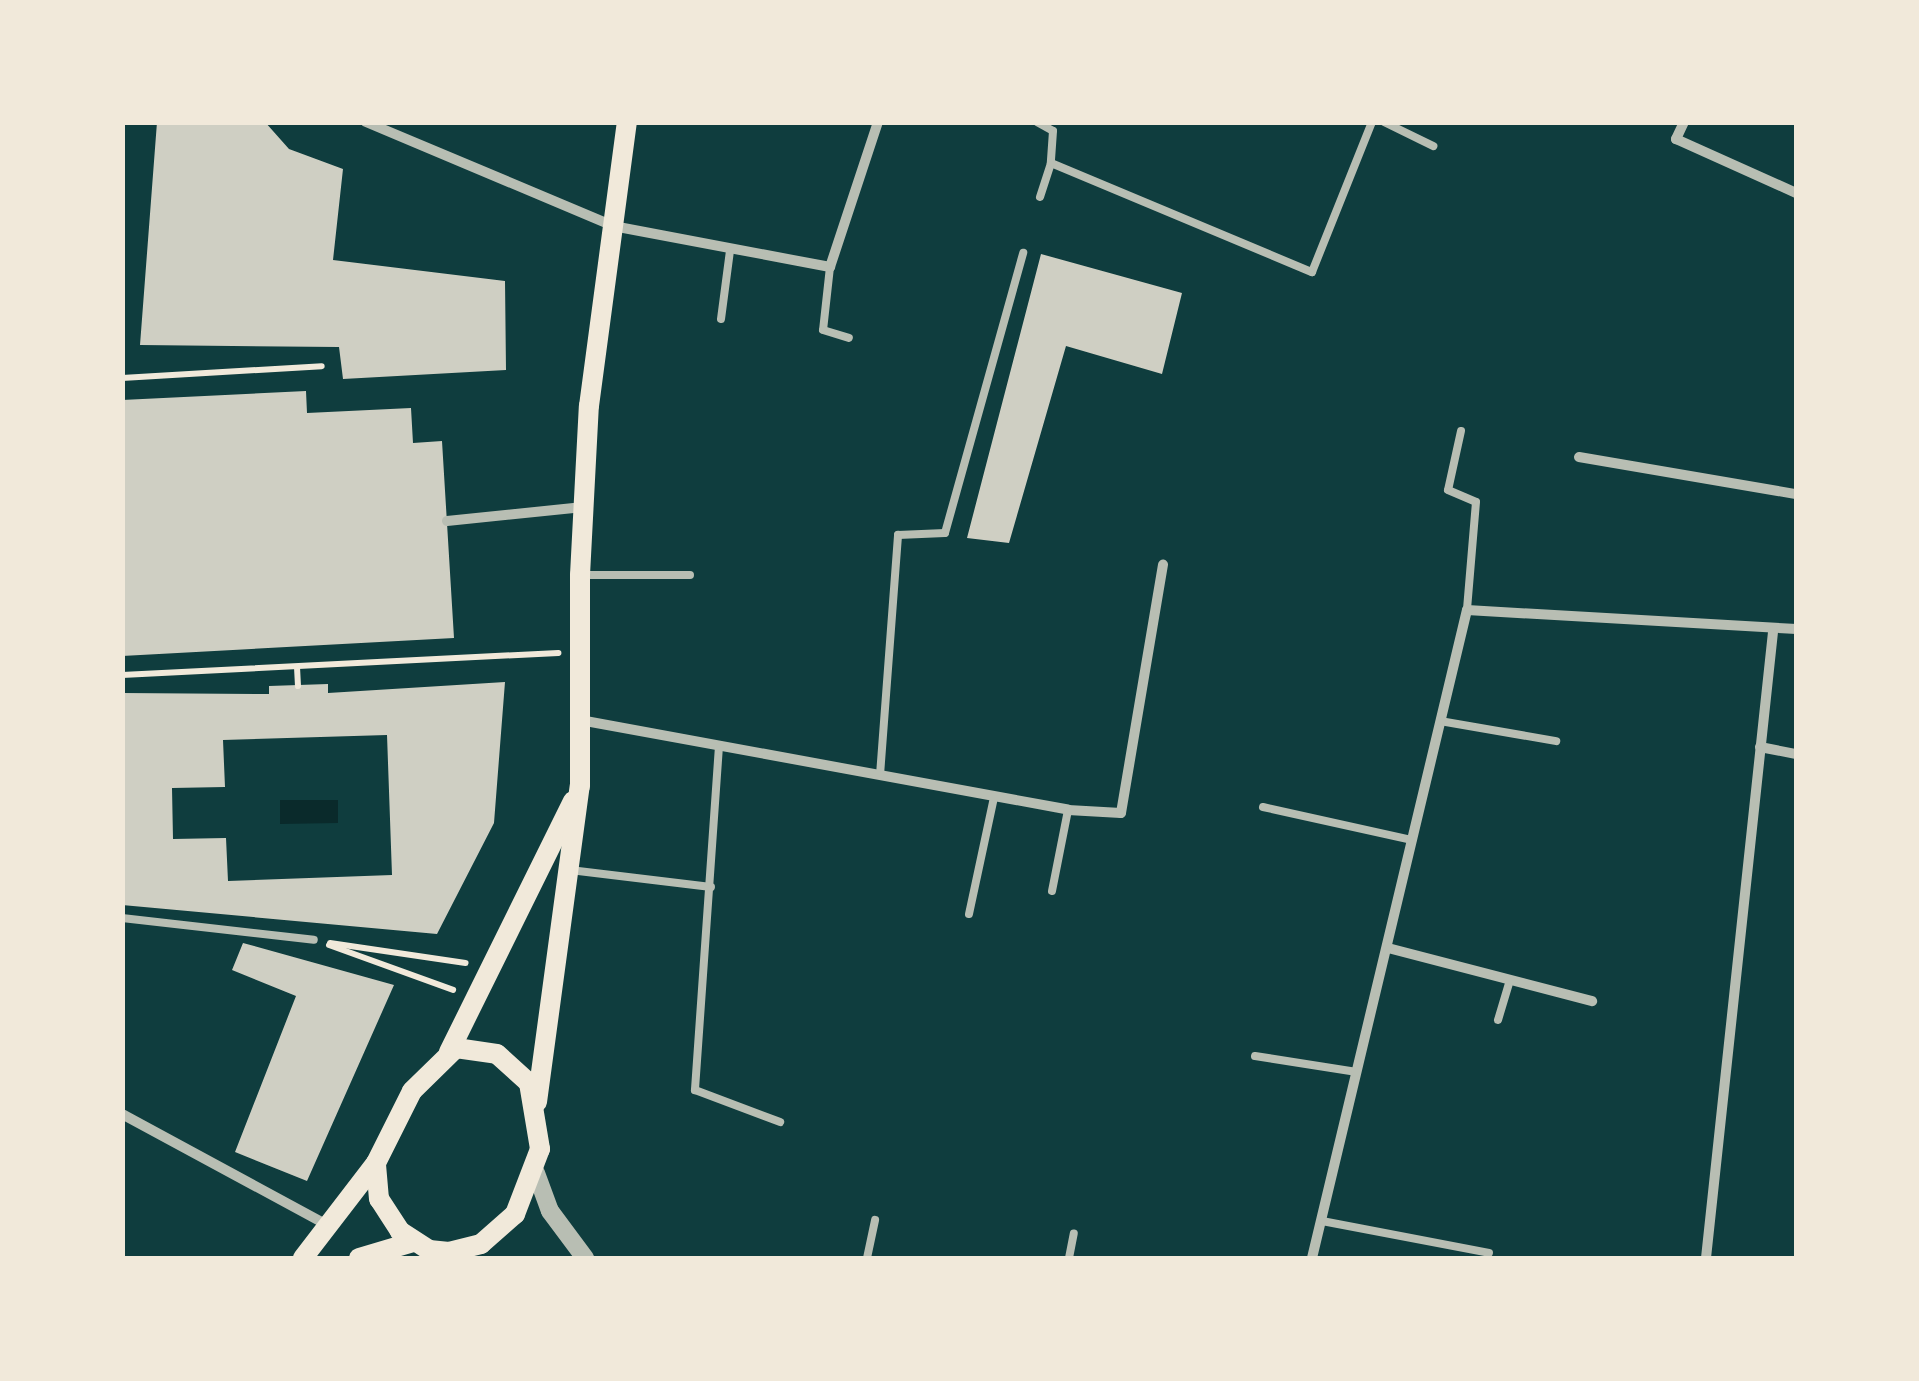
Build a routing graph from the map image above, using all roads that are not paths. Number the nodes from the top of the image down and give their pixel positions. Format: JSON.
{"nodes":[{"id":1,"x":366,"y":122,"type":"edge"},
{"id":2,"x":626,"y":122,"type":"edge"},
{"id":3,"x":878,"y":122,"type":"edge"},
{"id":4,"x":1037,"y":122,"type":"edge"},
{"id":5,"x":1372,"y":122,"type":"edge"},
{"id":6,"x":1384,"y":122,"type":"edge"},
{"id":7,"x":1684,"y":122,"type":"edge"},
{"id":8,"x":1056,"y":127,"type":"edge"},
{"id":9,"x":1433,"y":146,"type":"dead end"},
{"id":10,"x":1051,"y":163,"type":"junction"},
{"id":11,"x":1796,"y":194,"type":"edge"},
{"id":12,"x":1040,"y":198,"type":"dead end"},
{"id":13,"x":613,"y":226,"type":"junction"},
{"id":14,"x":730,"y":252,"type":"junction"},
{"id":15,"x":1022,"y":253,"type":"dead end"},
{"id":16,"x":830,"y":267,"type":"junction"},
{"id":17,"x":721,"y":319,"type":"dead end"},
{"id":18,"x":848,"y":338,"type":"dead end"},
{"id":19,"x":1461,"y":431,"type":"dead end"},
{"id":20,"x":1579,"y":458,"type":"dead end"},
{"id":21,"x":1796,"y":494,"type":"edge"},
{"id":22,"x":584,"y":507,"type":"junction"},
{"id":23,"x":447,"y":521,"type":"dead end"},
{"id":24,"x":1163,"y":564,"type":"dead end"},
{"id":25,"x":690,"y":574,"type":"dead end"},
{"id":26,"x":580,"y":575,"type":"junction"},
{"id":27,"x":1467,"y":610,"type":"junction"},
{"id":28,"x":1796,"y":630,"type":"edge"},
{"id":29,"x":1773,"y":632,"type":"junction"},
{"id":30,"x":579,"y":720,"type":"junction"},
{"id":31,"x":1440,"y":721,"type":"junction"},
{"id":32,"x":1556,"y":741,"type":"dead end"},
{"id":33,"x":719,"y":746,"type":"junction"},
{"id":34,"x":1760,"y":748,"type":"junction"},
{"id":35,"x":1796,"y":754,"type":"edge"},
{"id":36,"x":880,"y":775,"type":"junction"},
{"id":37,"x":580,"y":786,"type":"junction"},
{"id":38,"x":994,"y":797,"type":"junction"},
{"id":39,"x":1263,"y":807,"type":"dead end"},
{"id":40,"x":1068,"y":810,"type":"junction"},
{"id":41,"x":1412,"y":840,"type":"junction"},
{"id":42,"x":570,"y":870,"type":"junction"},
{"id":43,"x":711,"y":887,"type":"junction"},
{"id":44,"x":1052,"y":891,"type":"dead end"},
{"id":45,"x":969,"y":914,"type":"dead end"},
{"id":46,"x":122,"y":918,"type":"edge"},
{"id":47,"x":314,"y":940,"type":"road end"},
{"id":48,"x":1388,"y":948,"type":"junction"},
{"id":49,"x":1510,"y":980,"type":"junction"},
{"id":50,"x":1592,"y":1001,"type":"dead end"},
{"id":51,"x":1498,"y":1020,"type":"dead end"},
{"id":52,"x":448,"y":1052,"type":"junction"},
{"id":53,"x":1255,"y":1056,"type":"dead end"},
{"id":54,"x":1357,"y":1072,"type":"junction"},
{"id":55,"x":537,"y":1102,"type":"junction"},
{"id":56,"x":122,"y":1114,"type":"edge"},
{"id":57,"x":780,"y":1122,"type":"dead end"},
{"id":58,"x":376,"y":1162,"type":"junction"},
{"id":59,"x":536,"y":1173,"type":"junction"},
{"id":60,"x":874,"y":1220,"type":"dead end"},
{"id":61,"x":1322,"y":1221,"type":"junction"},
{"id":62,"x":326,"y":1225,"type":"junction"},
{"id":63,"x":1074,"y":1233,"type":"dead end"},
{"id":64,"x":413,"y":1242,"type":"junction"},
{"id":65,"x":1489,"y":1253,"type":"dead end"},
{"id":66,"x":458,"y":1255,"type":"edge"},
{"id":67,"x":303,"y":1258,"type":"edge"},
{"id":68,"x":359,"y":1258,"type":"edge"},
{"id":69,"x":586,"y":1258,"type":"edge"},
{"id":70,"x":867,"y":1258,"type":"edge"},
{"id":71,"x":1069,"y":1258,"type":"edge"},
{"id":72,"x":1312,"y":1258,"type":"edge"},
{"id":73,"x":1706,"y":1258,"type":"edge"}],
"edges":[{"from":1,"to":13,"type":"street"},
{"from":2,"to":13,"type":"main road"},
{"from":3,"to":16,"type":"street"},
{"from":4,"to":8,"type":"lane"},
{"from":5,"to":10,"type":"lane"},
{"from":6,"to":9,"type":"lane"},
{"from":7,"to":11,"type":"street"},
{"from":8,"to":10,"type":"lane"},
{"from":10,"to":12,"type":"lane"},
{"from":13,"to":14,"type":"street"},
{"from":13,"to":22,"type":"main road"},
{"from":14,"to":16,"type":"street"},
{"from":14,"to":17,"type":"lane"},
{"from":15,"to":36,"type":"lane"},
{"from":16,"to":18,"type":"lane"},
{"from":19,"to":27,"type":"lane"},
{"from":20,"to":21,"type":"street"},
{"from":22,"to":23,"type":"street"},
{"from":22,"to":26,"type":"main road"},
{"from":24,"to":40,"type":"street"},
{"from":25,"to":26,"type":"lane"},
{"from":26,"to":30,"type":"main road"},
{"from":27,"to":29,"type":"street"},
{"from":27,"to":31,"type":"street"},
{"from":28,"to":29,"type":"street"},
{"from":29,"to":34,"type":"street"},
{"from":30,"to":33,"type":"street"},
{"from":30,"to":37,"type":"main road"},
{"from":31,"to":32,"type":"lane"},
{"from":31,"to":41,"type":"street"},
{"from":33,"to":36,"type":"street"},
{"from":33,"to":43,"type":"lane"},
{"from":34,"to":35,"type":"street"},
{"from":34,"to":73,"type":"street"},
{"from":36,"to":38,"type":"street"},
{"from":37,"to":42,"type":"main road"},
{"from":37,"to":52,"type":"main road"},
{"from":38,"to":40,"type":"street"},
{"from":38,"to":45,"type":"lane"},
{"from":39,"to":41,"type":"lane"},
{"from":40,"to":44,"type":"lane"},
{"from":41,"to":48,"type":"street"},
{"from":42,"to":43,"type":"lane"},
{"from":42,"to":55,"type":"main road"},
{"from":43,"to":57,"type":"lane"},
{"from":46,"to":47,"type":"lane"},
{"from":48,"to":49,"type":"street"},
{"from":48,"to":54,"type":"street"},
{"from":49,"to":50,"type":"street"},
{"from":49,"to":51,"type":"lane"},
{"from":52,"to":55,"type":"main road"},
{"from":52,"to":58,"type":"main road"},
{"from":53,"to":54,"type":"lane"},
{"from":54,"to":61,"type":"street"},
{"from":55,"to":59,"type":"main road"},
{"from":56,"to":62,"type":"street"},
{"from":58,"to":62,"type":"main road"},
{"from":58,"to":64,"type":"main road"},
{"from":59,"to":66,"type":"main road"},
{"from":59,"to":69,"type":"street"},
{"from":60,"to":70,"type":"lane"},
{"from":61,"to":65,"type":"lane"},
{"from":61,"to":72,"type":"street"},
{"from":62,"to":67,"type":"main road"},
{"from":63,"to":71,"type":"lane"},
{"from":64,"to":66,"type":"main road"},
{"from":64,"to":68,"type":"main road"}]}
